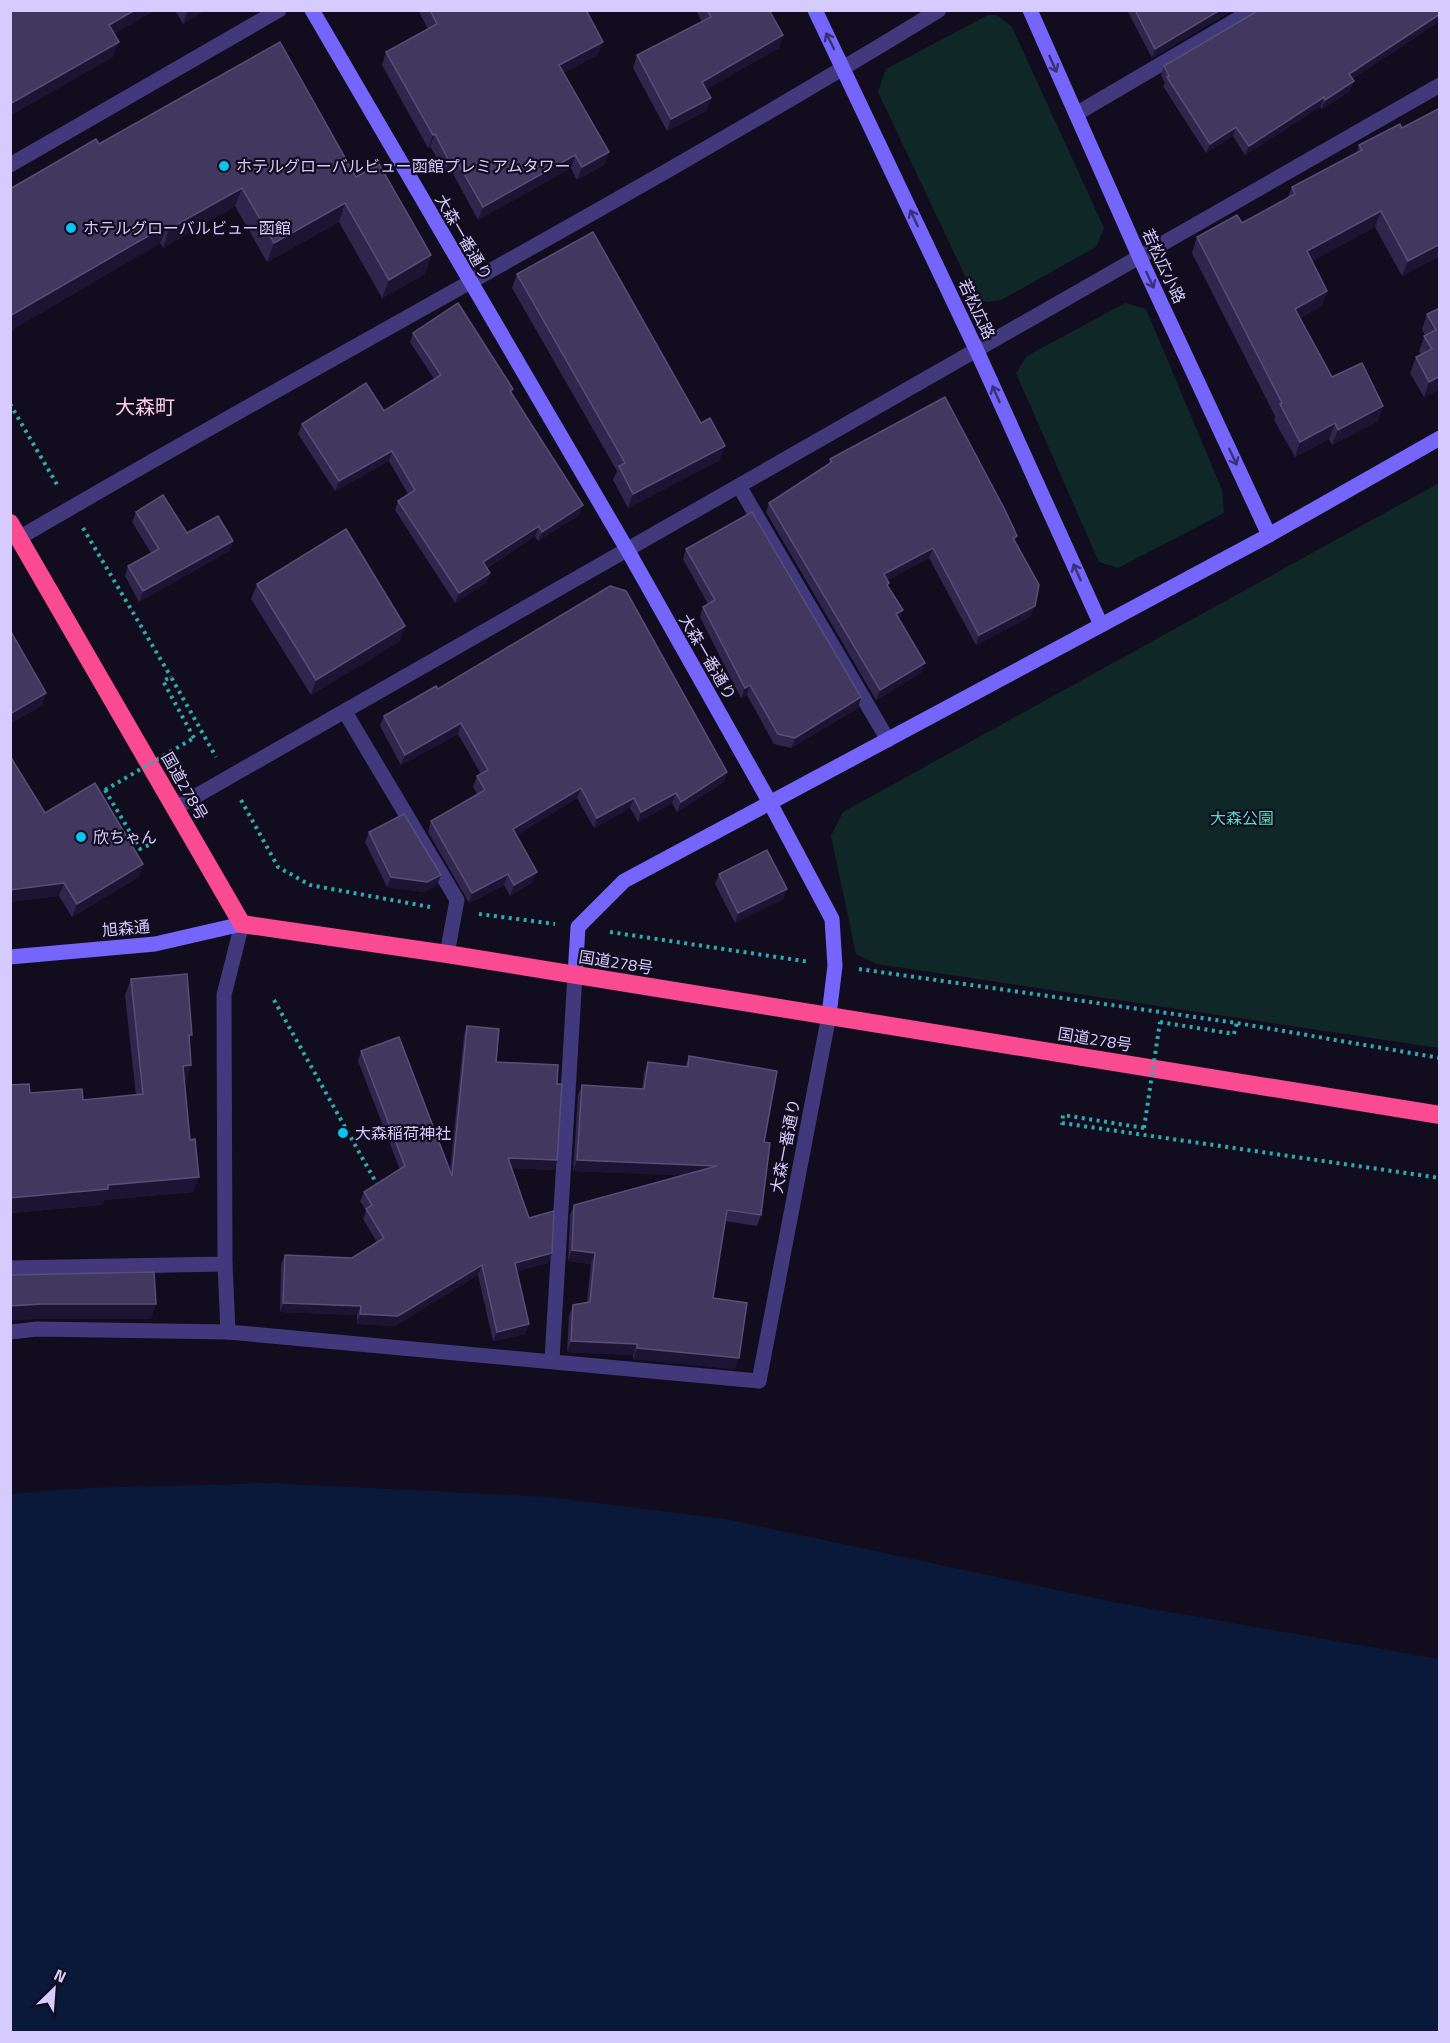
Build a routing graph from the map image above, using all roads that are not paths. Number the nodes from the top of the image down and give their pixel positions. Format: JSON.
{"nodes":[{"id":1,"x":279,"y":10,"type":"edge"},
{"id":2,"x":312,"y":10,"type":"edge"},
{"id":3,"x":815,"y":10,"type":"edge"},
{"id":4,"x":939,"y":10,"type":"edge"},
{"id":5,"x":1030,"y":10,"type":"edge"},
{"id":6,"x":1253,"y":10,"type":"edge"},
{"id":7,"x":844,"y":69,"type":"junction"},
{"id":8,"x":1440,"y":85,"type":"edge"},
{"id":9,"x":1076,"y":114,"type":"junction"},
{"id":10,"x":10,"y":165,"type":"edge"},
{"id":11,"x":1139,"y":256,"type":"junction"},
{"id":12,"x":468,"y":281,"type":"junction"},
{"id":13,"x":976,"y":349,"type":"junction"},
{"id":14,"x":1440,"y":438,"type":"edge"},
{"id":15,"x":739,"y":486,"type":"junction"},
{"id":16,"x":13,"y":535,"type":"edge"},
{"id":17,"x":1269,"y":535,"type":"junction"},
{"id":18,"x":627,"y":551,"type":"junction"},
{"id":19,"x":1101,"y":625,"type":"junction"},
{"id":20,"x":345,"y":712,"type":"junction"},
{"id":21,"x":888,"y":740,"type":"junction"},
{"id":22,"x":769,"y":801,"type":"junction"},
{"id":23,"x":176,"y":808,"type":"junction"},
{"id":24,"x":242,"y":924,"type":"junction"},
{"id":25,"x":447,"y":954,"type":"junction"},
{"id":26,"x":10,"y":957,"type":"edge"},
{"id":27,"x":575,"y":975,"type":"junction"},
{"id":28,"x":829,"y":1015,"type":"junction"},
{"id":29,"x":1440,"y":1115,"type":"edge"},
{"id":30,"x":225,"y":1264,"type":"junction"},
{"id":31,"x":10,"y":1268,"type":"edge"},
{"id":32,"x":10,"y":1332,"type":"edge"},
{"id":33,"x":228,"y":1332,"type":"junction"},
{"id":34,"x":552,"y":1360,"type":"junction"}],
"edges":[{"from":1,"to":10,"type":"street"},
{"from":2,"to":12,"type":"street","name":"大森一番通り"},
{"from":7,"to":3,"type":"street","name":"若松広路","one_way":true},
{"from":4,"to":7,"type":"street"},
{"from":5,"to":9,"type":"street","name":"若松広小路","one_way":true},
{"from":6,"to":9,"type":"street"},
{"from":7,"to":12,"type":"street"},
{"from":13,"to":7,"type":"street","name":"若松広路","one_way":true},
{"from":8,"to":11,"type":"street"},
{"from":9,"to":11,"type":"street","name":"若松広小路"},
{"from":11,"to":13,"type":"street"},
{"from":11,"to":17,"type":"street","name":"若松広小路","one_way":true},
{"from":12,"to":16,"type":"street"},
{"from":12,"to":18,"type":"street","name":"大森一番通り"},
{"from":13,"to":15,"type":"street"},
{"from":19,"to":13,"type":"street","name":"若松広路","one_way":true},
{"from":14,"to":17,"type":"street"},
{"from":15,"to":18,"type":"street"},
{"from":15,"to":21,"type":"street"},
{"from":16,"to":23,"type":"highway","name":"国道278号"},
{"from":17,"to":19,"type":"street"},
{"from":18,"to":20,"type":"street"},
{"from":18,"to":22,"type":"street","name":"大森一番通り"},
{"from":19,"to":21,"type":"street"},
{"from":20,"to":23,"type":"street"},
{"from":20,"to":25,"type":"street"},
{"from":21,"to":22,"type":"street"},
{"from":22,"to":27,"type":"street"},
{"from":22,"to":28,"type":"street","name":"大森一番通り"},
{"from":23,"to":24,"type":"highway","name":"国道278号"},
{"from":24,"to":25,"type":"highway","name":"国道278号"},
{"from":24,"to":26,"type":"street","name":"旭森通"},
{"from":24,"to":30,"type":"street"},
{"from":25,"to":27,"type":"highway","name":"国道278号"},
{"from":27,"to":28,"type":"highway","name":"国道278号"},
{"from":27,"to":34,"type":"street"},
{"from":28,"to":29,"type":"highway","name":"国道278号"},
{"from":28,"to":34,"type":"street","name":"大森一番通り"},
{"from":30,"to":31,"type":"street"},
{"from":30,"to":33,"type":"street"},
{"from":32,"to":33,"type":"street"},
{"from":33,"to":34,"type":"street"}]}
